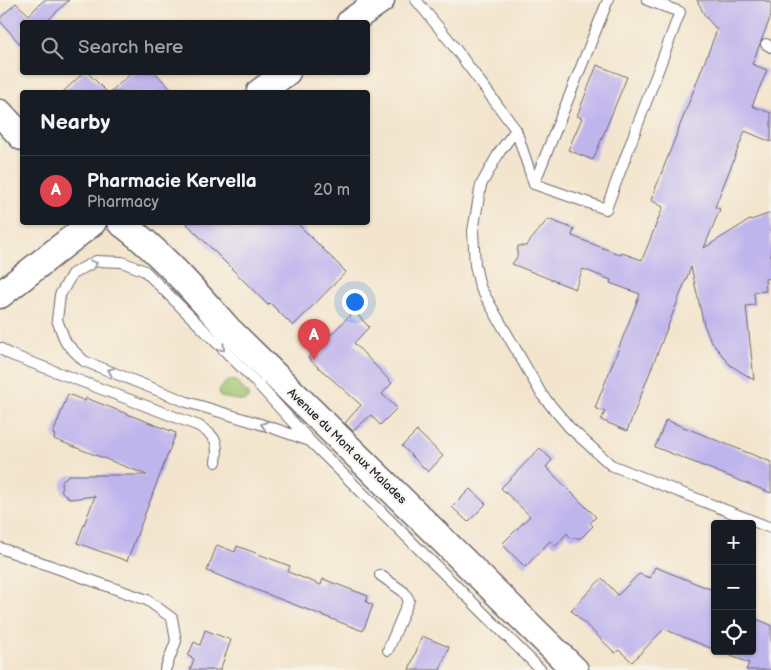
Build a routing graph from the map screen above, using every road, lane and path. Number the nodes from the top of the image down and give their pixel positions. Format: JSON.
{"nodes":[{"id":1,"x":381,"y":0,"type":"edge"},
{"id":2,"x":416,"y":0,"type":"edge"},
{"id":3,"x":608,"y":0,"type":"edge"},
{"id":4,"x":646,"y":0,"type":"edge"},
{"id":5,"x":353,"y":20,"type":"edge"},
{"id":6,"x":283,"y":75,"type":"edge"},
{"id":7,"x":263,"y":90,"type":"edge"},
{"id":8,"x":0,"y":113,"type":"edge"},
{"id":9,"x":516,"y":130,"type":"junction"},
{"id":10,"x":20,"y":134,"type":"edge"},
{"id":11,"x":534,"y":184,"type":"junction"},
{"id":12,"x":89,"y":225,"type":"edge"},
{"id":13,"x":124,"y":225,"type":"edge"},
{"id":14,"x":0,"y":295,"type":"edge"},
{"id":15,"x":0,"y":348,"type":"edge"},
{"id":16,"x":310,"y":441,"type":"junction"},
{"id":17,"x":216,"y":462,"type":"dead end"},
{"id":18,"x":771,"y":528,"type":"edge"},
{"id":19,"x":0,"y":548,"type":"edge"},
{"id":20,"x":380,"y":575,"type":"dead end"},
{"id":21,"x":388,"y":650,"type":"dead end"},
{"id":22,"x":165,"y":670,"type":"edge"},
{"id":23,"x":541,"y":670,"type":"edge"},
{"id":24,"x":575,"y":670,"type":"edge"}],
"edges":[{"from":1,"to":5,"type":"street"},
{"from":2,"to":9,"type":"lane"},
{"from":3,"to":11,"type":"lane"},
{"from":4,"to":11,"type":"lane"},
{"from":6,"to":7,"type":"street"},
{"from":8,"to":10,"type":"street"},
{"from":9,"to":11,"type":"lane"},
{"from":9,"to":18,"type":"lane"},
{"from":12,"to":14,"type":"street"},
{"from":13,"to":24,"type":"street","name":"Avenue du Mont aux Malades"},
{"from":15,"to":17,"type":"lane"},
{"from":16,"to":16,"type":"lane","one_way":true},
{"from":16,"to":23,"type":"lane"},
{"from":19,"to":22,"type":"lane"},
{"from":20,"to":21,"type":"lane"}]}
